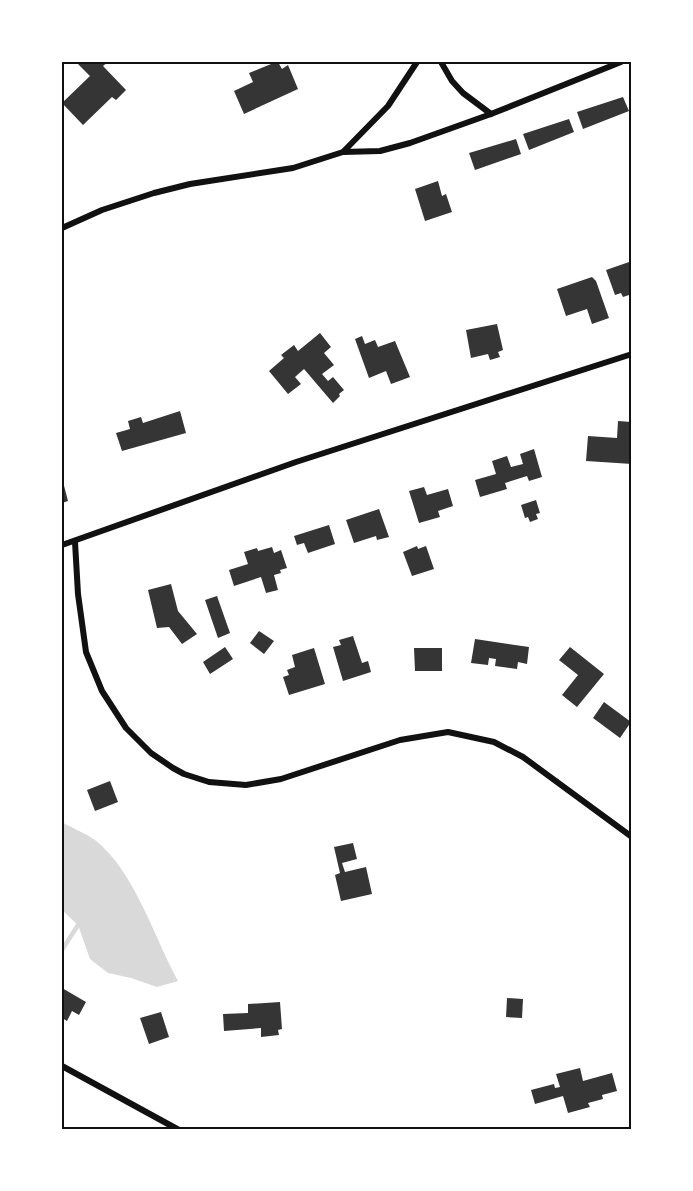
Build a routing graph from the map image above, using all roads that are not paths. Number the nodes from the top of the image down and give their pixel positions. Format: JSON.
{"nodes":[{"id":1,"x":417,"y":62,"type":"edge"},
{"id":2,"x":441,"y":62,"type":"edge"},
{"id":3,"x":621,"y":62,"type":"edge"},
{"id":4,"x":491,"y":114,"type":"junction"},
{"id":5,"x":343,"y":152,"type":"junction"},
{"id":6,"x":62,"y":228,"type":"edge"},
{"id":7,"x":632,"y":354,"type":"edge"},
{"id":8,"x":75,"y":542,"type":"junction"},
{"id":9,"x":62,"y":545,"type":"edge"},
{"id":10,"x":632,"y":837,"type":"edge"},
{"id":11,"x":62,"y":1066,"type":"edge"},
{"id":12,"x":179,"y":1130,"type":"edge"}],
"edges":[{"from":1,"to":5,"type":"street"},
{"from":2,"to":4,"type":"street"},
{"from":3,"to":4,"type":"street"},
{"from":4,"to":5,"type":"street"},
{"from":5,"to":6,"type":"street"},
{"from":7,"to":8,"type":"street"},
{"from":8,"to":9,"type":"street"},
{"from":8,"to":10,"type":"street"},
{"from":11,"to":12,"type":"street"}]}
